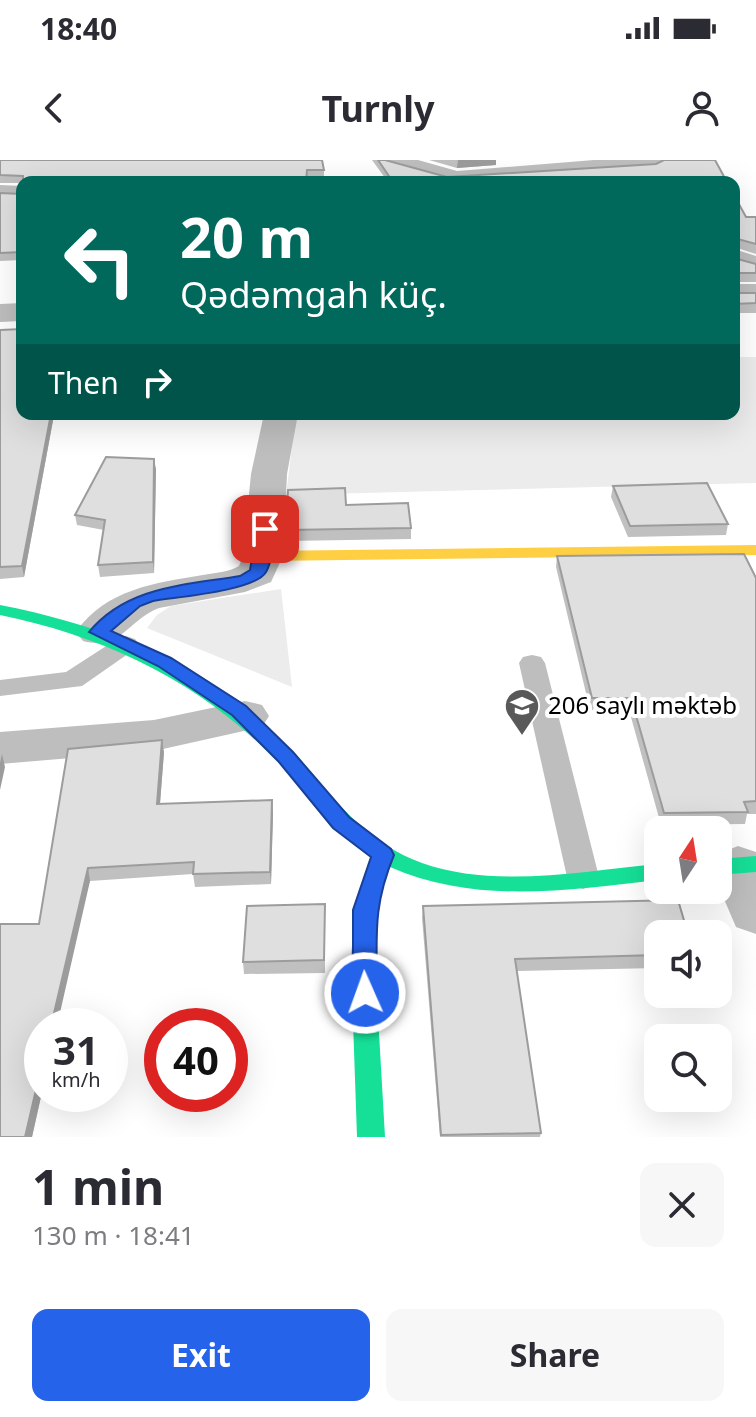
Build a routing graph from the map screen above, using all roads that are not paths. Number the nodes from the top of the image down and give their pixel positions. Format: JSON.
{"nodes":[{"id":1,"x":394,"y":160,"type":"edge"},
{"id":2,"x":655,"y":163,"type":"edge"},
{"id":3,"x":450,"y":176,"type":"edge"},
{"id":4,"x":482,"y":176,"type":"edge"},
{"id":5,"x":280,"y":420,"type":"edge"},
{"id":6,"x":756,"y":550,"type":"edge"},
{"id":7,"x":263,"y":556,"type":"junction"},
{"id":8,"x":0,"y":610,"type":"edge"},
{"id":9,"x":112,"y":638,"type":"junction"},
{"id":10,"x":532,"y":663,"type":"dead end"},
{"id":11,"x":0,"y":688,"type":"edge"},
{"id":12,"x":245,"y":716,"type":"junction"},
{"id":13,"x":0,"y":748,"type":"edge"},
{"id":14,"x":383,"y":855,"type":"junction"},
{"id":15,"x":644,"y":873,"type":"edge"},
{"id":16,"x":583,"y":877,"type":"junction"},
{"id":17,"x":371,"y":1137,"type":"edge"}],
"edges":[{"from":1,"to":3,"type":"street"},
{"from":2,"to":4,"type":"street"},
{"from":5,"to":7,"type":"street"},
{"from":6,"to":7,"type":"street"},
{"from":7,"to":9,"type":"street"},
{"from":8,"to":9,"type":"street"},
{"from":9,"to":11,"type":"lane"},
{"from":9,"to":12,"type":"street"},
{"from":10,"to":16,"type":"lane"},
{"from":12,"to":13,"type":"street"},
{"from":12,"to":14,"type":"street"},
{"from":14,"to":16,"type":"street"},
{"from":14,"to":17,"type":"street"},
{"from":15,"to":16,"type":"street"}]}
